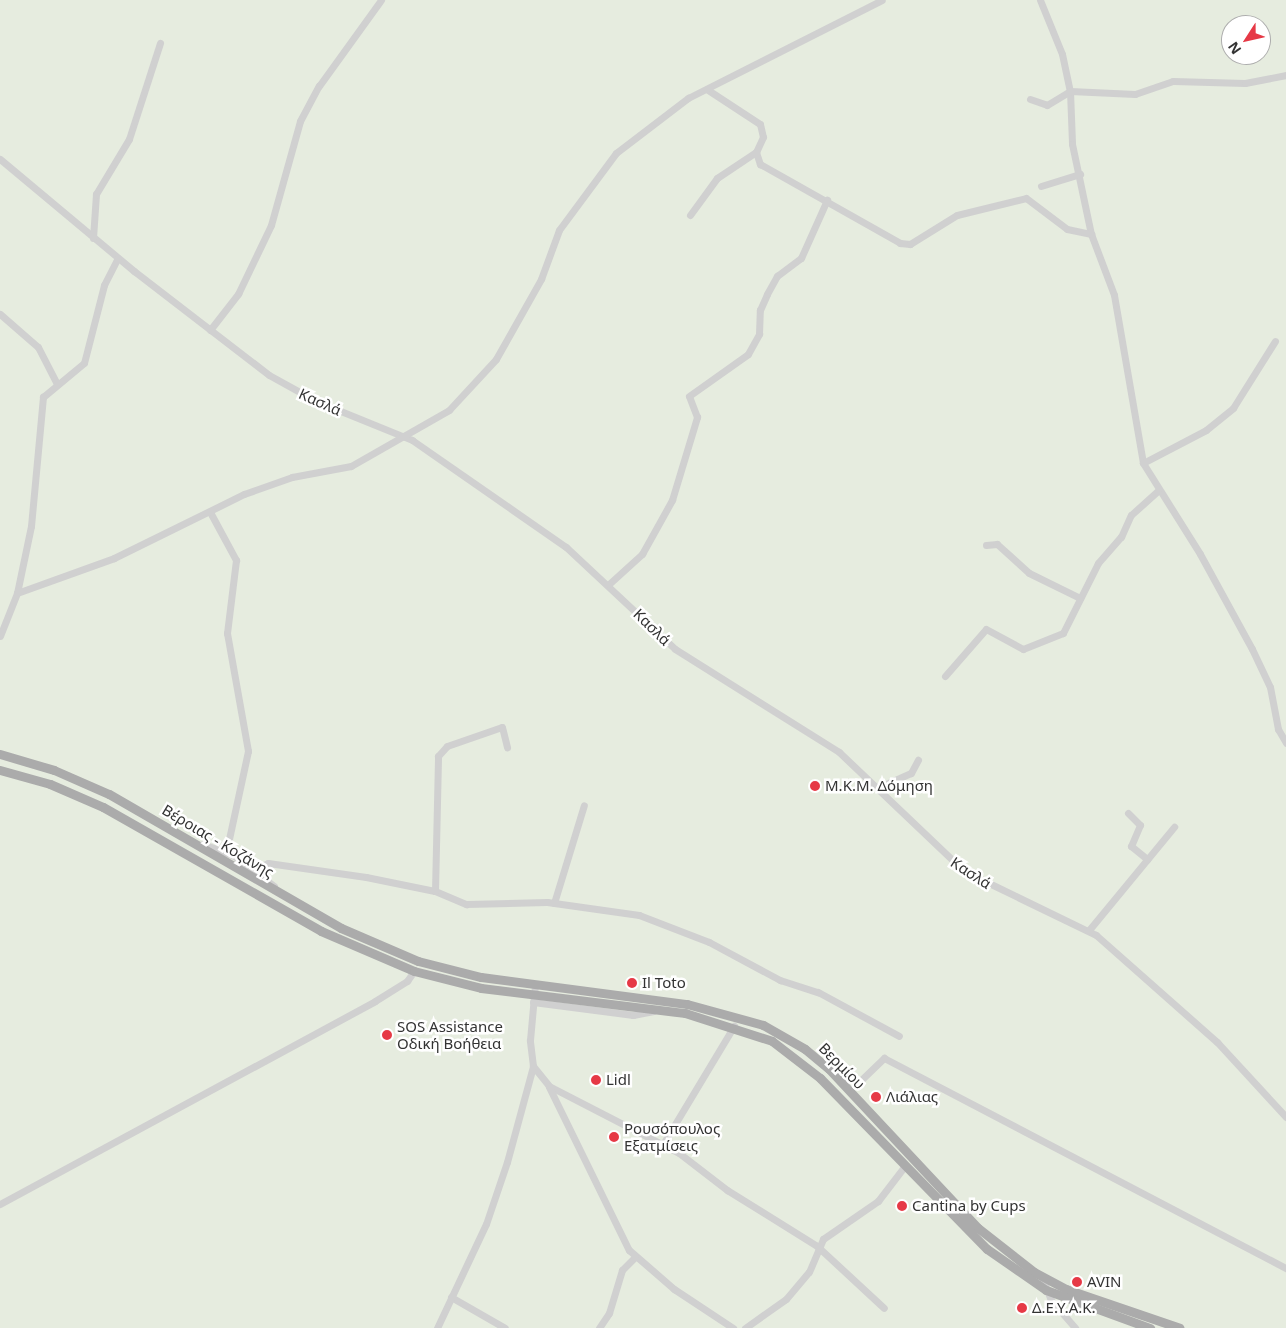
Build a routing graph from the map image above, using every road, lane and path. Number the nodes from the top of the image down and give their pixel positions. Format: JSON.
{"nodes":[{"id":1,"x":381,"y":0,"type":"edge"},
{"id":2,"x":882,"y":0,"type":"edge"},
{"id":3,"x":1040,"y":0,"type":"edge"},
{"id":4,"x":160,"y":43,"type":"dead end"},
{"id":5,"x":1286,"y":75,"type":"edge"},
{"id":6,"x":708,"y":90,"type":"junction"},
{"id":7,"x":1070,"y":91,"type":"junction"},
{"id":8,"x":1030,"y":99,"type":"dead end"},
{"id":9,"x":756,"y":152,"type":"junction"},
{"id":10,"x":0,"y":158,"type":"edge"},
{"id":11,"x":1080,"y":174,"type":"junction"},
{"id":12,"x":1041,"y":186,"type":"dead end"},
{"id":13,"x":827,"y":200,"type":"junction"},
{"id":14,"x":690,"y":215,"type":"dead end"},
{"id":15,"x":1091,"y":234,"type":"junction"},
{"id":16,"x":93,"y":238,"type":"junction"},
{"id":17,"x":118,"y":258,"type":"junction"},
{"id":18,"x":0,"y":314,"type":"edge"},
{"id":19,"x":210,"y":330,"type":"junction"},
{"id":20,"x":1275,"y":341,"type":"dead end"},
{"id":21,"x":57,"y":384,"type":"junction"},
{"id":22,"x":402,"y":435,"type":"junction"},
{"id":23,"x":1143,"y":463,"type":"junction"},
{"id":24,"x":1158,"y":491,"type":"junction"},
{"id":25,"x":210,"y":512,"type":"junction"},
{"id":26,"x":986,"y":545,"type":"dead end"},
{"id":27,"x":609,"y":584,"type":"junction"},
{"id":28,"x":17,"y":593,"type":"junction"},
{"id":29,"x":1080,"y":598,"type":"junction"},
{"id":30,"x":0,"y":636,"type":"edge"},
{"id":31,"x":945,"y":676,"type":"dead end"},
{"id":32,"x":1286,"y":743,"type":"edge"},
{"id":33,"x":507,"y":747,"type":"dead end"},
{"id":34,"x":0,"y":754,"type":"edge"},
{"id":35,"x":918,"y":760,"type":"dead end"},
{"id":36,"x":0,"y":770,"type":"edge"},
{"id":37,"x":877,"y":788,"type":"junction"},
{"id":38,"x":584,"y":805,"type":"dead end"},
{"id":39,"x":1128,"y":813,"type":"dead end"},
{"id":40,"x":1174,"y":827,"type":"dead end"},
{"id":41,"x":181,"y":834,"type":"junction"},
{"id":42,"x":226,"y":853,"type":"junction"},
{"id":43,"x":1146,"y":859,"type":"junction"},
{"id":44,"x":255,"y":869,"type":"junction"},
{"id":45,"x":435,"y":891,"type":"junction"},
{"id":46,"x":296,"y":903,"type":"junction"},
{"id":47,"x":554,"y":903,"type":"junction"},
{"id":48,"x":1089,"y":930,"type":"junction"},
{"id":49,"x":418,"y":961,"type":"joint"},
{"id":50,"x":414,"y":971,"type":"junction"},
{"id":51,"x":534,"y":994,"type":"junction"},
{"id":52,"x":734,"y":1026,"type":"junction"},
{"id":53,"x":899,"y":1036,"type":"dead end"},
{"id":54,"x":533,"y":1066,"type":"junction"},
{"id":55,"x":841,"y":1067,"type":"dead end"},
{"id":56,"x":549,"y":1086,"type":"junction"},
{"id":57,"x":1286,"y":1117,"type":"edge"},
{"id":58,"x":663,"y":1144,"type":"junction"},
{"id":59,"x":904,"y":1168,"type":"junction"},
{"id":60,"x":0,"y":1204,"type":"edge"},
{"id":61,"x":818,"y":1246,"type":"junction"},
{"id":62,"x":635,"y":1257,"type":"junction"},
{"id":63,"x":1286,"y":1268,"type":"edge"},
{"id":64,"x":1042,"y":1277,"type":"junction"},
{"id":65,"x":1046,"y":1290,"type":"junction"},
{"id":66,"x":451,"y":1296,"type":"junction"},
{"id":67,"x":884,"y":1308,"type":"dead end"},
{"id":68,"x":437,"y":1328,"type":"edge"},
{"id":69,"x":505,"y":1328,"type":"edge"},
{"id":70,"x":599,"y":1328,"type":"edge"},
{"id":71,"x":733,"y":1328,"type":"edge"},
{"id":72,"x":745,"y":1328,"type":"edge"},
{"id":73,"x":1075,"y":1328,"type":"edge"},
{"id":74,"x":1150,"y":1328,"type":"edge"},
{"id":75,"x":1180,"y":1328,"type":"edge"}],
"edges":[{"from":1,"to":19,"type":"street"},
{"from":2,"to":6,"type":"street"},
{"from":3,"to":7,"type":"street"},
{"from":4,"to":16,"type":"street"},
{"from":5,"to":7,"type":"street"},
{"from":6,"to":9,"type":"street"},
{"from":6,"to":22,"type":"street"},
{"from":7,"to":8,"type":"street"},
{"from":7,"to":11,"type":"street"},
{"from":9,"to":13,"type":"street"},
{"from":9,"to":14,"type":"street"},
{"from":10,"to":16,"type":"street","name":"Κασλά"},
{"from":11,"to":12,"type":"street"},
{"from":11,"to":15,"type":"street"},
{"from":13,"to":15,"type":"street"},
{"from":13,"to":27,"type":"street"},
{"from":15,"to":23,"type":"street"},
{"from":16,"to":17,"type":"street","name":"Κασλά"},
{"from":17,"to":19,"type":"street","name":"Κασλά"},
{"from":17,"to":21,"type":"street"},
{"from":18,"to":21,"type":"street"},
{"from":19,"to":22,"type":"street","name":"Κασλά"},
{"from":20,"to":23,"type":"street"},
{"from":21,"to":28,"type":"street"},
{"from":22,"to":25,"type":"street"},
{"from":22,"to":27,"type":"street","name":"Κασλά"},
{"from":23,"to":24,"type":"street"},
{"from":24,"to":29,"type":"street"},
{"from":24,"to":32,"type":"street"},
{"from":25,"to":28,"type":"street"},
{"from":25,"to":42,"type":"street"},
{"from":26,"to":29,"type":"street"},
{"from":27,"to":37,"type":"street","name":"Κασλά"},
{"from":28,"to":30,"type":"street"},
{"from":29,"to":31,"type":"street"},
{"from":33,"to":45,"type":"street"},
{"from":34,"to":41,"type":"main road","name":"Βέροιας - Κοζάνης"},
{"from":35,"to":37,"type":"street"},
{"from":36,"to":50,"type":"main road","name":"Βέροιας - Κοζάνης"},
{"from":37,"to":48,"type":"street","name":"Κασλά"},
{"from":38,"to":47,"type":"street"},
{"from":39,"to":43,"type":"street"},
{"from":40,"to":43,"type":"street"},
{"from":41,"to":42,"type":"street"},
{"from":41,"to":46,"type":"main road","name":"Βέροιας - Κοζάνης"},
{"from":42,"to":44,"type":"street"},
{"from":43,"to":48,"type":"street"},
{"from":44,"to":45,"type":"street"},
{"from":44,"to":46,"type":"street"},
{"from":45,"to":47,"type":"street"},
{"from":46,"to":49,"type":"main road","name":"Βέροιας - Κοζάνης"},
{"from":47,"to":53,"type":"street"},
{"from":48,"to":57,"type":"street","name":"Κασλά"},
{"from":49,"to":51,"type":"main road","name":"Βερμίου"},
{"from":50,"to":51,"type":"main road","name":"Βερμίου"},
{"from":50,"to":60,"type":"street"},
{"from":51,"to":52,"type":"main road","name":"Βερμίου"},
{"from":51,"to":54,"type":"street"},
{"from":51,"to":64,"type":"main road","name":"Βερμίου"},
{"from":52,"to":58,"type":"street"},
{"from":52,"to":59,"type":"main road","name":"Βερμίου"},
{"from":54,"to":56,"type":"street"},
{"from":54,"to":66,"type":"street"},
{"from":55,"to":63,"type":"street"},
{"from":56,"to":58,"type":"street"},
{"from":56,"to":62,"type":"street"},
{"from":58,"to":61,"type":"street"},
{"from":59,"to":61,"type":"street"},
{"from":59,"to":65,"type":"main road","name":"Βερμίου"},
{"from":61,"to":67,"type":"street"},
{"from":61,"to":72,"type":"street"},
{"from":62,"to":70,"type":"street"},
{"from":62,"to":71,"type":"street"},
{"from":64,"to":65,"type":"street"},
{"from":64,"to":75,"type":"main road","name":"Βερμίου"},
{"from":65,"to":73,"type":"street"},
{"from":65,"to":74,"type":"main road","name":"Βερμίου"},
{"from":66,"to":68,"type":"street"},
{"from":66,"to":69,"type":"street"}]}
